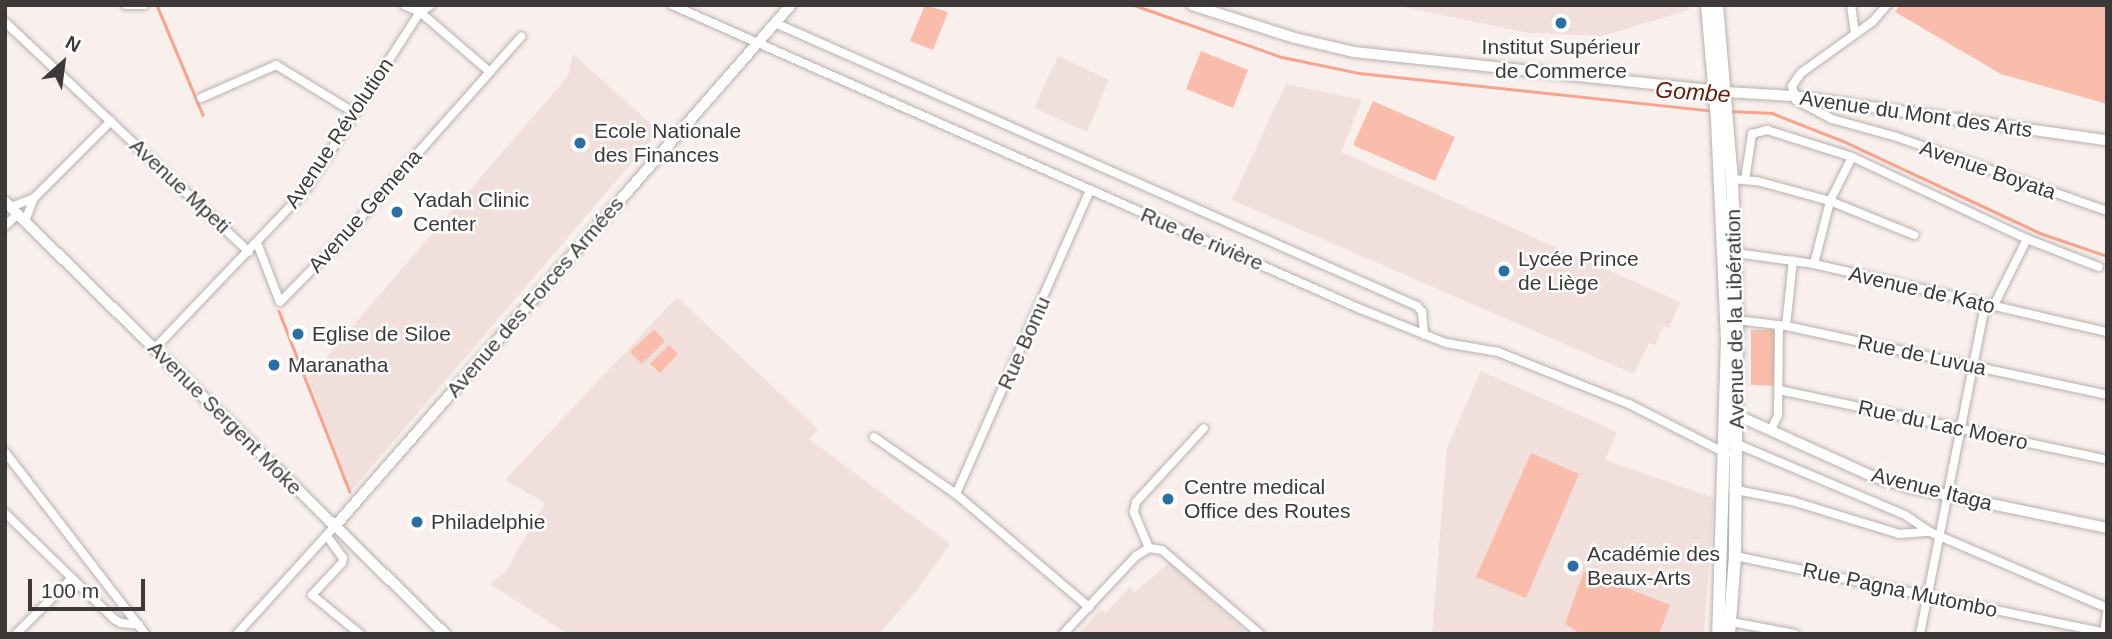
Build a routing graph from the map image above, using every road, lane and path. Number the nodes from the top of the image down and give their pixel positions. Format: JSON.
{"nodes":[{"id":1,"x":126,"y":5,"type":"edge"},
{"id":2,"x":144,"y":5,"type":"edge"},
{"id":3,"x":404,"y":5,"type":"edge"},
{"id":4,"x":431,"y":5,"type":"edge"},
{"id":5,"x":672,"y":5,"type":"edge"},
{"id":6,"x":790,"y":5,"type":"edge"},
{"id":7,"x":1192,"y":5,"type":"edge"},
{"id":8,"x":1707,"y":5,"type":"edge"},
{"id":9,"x":1717,"y":5,"type":"edge"},
{"id":10,"x":1851,"y":5,"type":"edge"},
{"id":11,"x":1887,"y":5,"type":"edge"},
{"id":12,"x":420,"y":12,"type":"junction"},
{"id":13,"x":5,"y":22,"type":"edge"},
{"id":14,"x":775,"y":23,"type":"junction"},
{"id":15,"x":1855,"y":34,"type":"junction"},
{"id":16,"x":521,"y":37,"type":"dead end"},
{"id":17,"x":757,"y":44,"type":"junction"},
{"id":18,"x":490,"y":72,"type":"junction"},
{"id":19,"x":1720,"y":96,"type":"junction"},
{"id":20,"x":1793,"y":96,"type":"junction"},
{"id":21,"x":201,"y":98,"type":"dead end"},
{"id":22,"x":353,"y":112,"type":"junction"},
{"id":23,"x":111,"y":121,"type":"junction"},
{"id":24,"x":1722,"y":122,"type":"junction"},
{"id":25,"x":2107,"y":140,"type":"edge"},
{"id":26,"x":1852,"y":157,"type":"junction"},
{"id":27,"x":1739,"y":179,"type":"junction"},
{"id":28,"x":1089,"y":192,"type":"junction"},
{"id":29,"x":34,"y":198,"type":"junction"},
{"id":30,"x":1830,"y":201,"type":"junction"},
{"id":31,"x":15,"y":211,"type":"edge"},
{"id":32,"x":2107,"y":211,"type":"edge"},
{"id":33,"x":5,"y":226,"type":"edge"},
{"id":34,"x":1914,"y":234,"type":"dead end"},
{"id":35,"x":2027,"y":239,"type":"junction"},
{"id":36,"x":257,"y":243,"type":"junction"},
{"id":37,"x":249,"y":251,"type":"junction"},
{"id":38,"x":1736,"y":253,"type":"junction"},
{"id":39,"x":1793,"y":260,"type":"junction"},
{"id":40,"x":1814,"y":264,"type":"junction"},
{"id":41,"x":2099,"y":267,"type":"dead end"},
{"id":42,"x":1989,"y":307,"type":"junction"},
{"id":43,"x":1737,"y":320,"type":"junction"},
{"id":44,"x":1782,"y":325,"type":"junction"},
{"id":45,"x":2107,"y":332,"type":"edge"},
{"id":46,"x":1424,"y":335,"type":"junction"},
{"id":47,"x":155,"y":348,"type":"junction"},
{"id":48,"x":1973,"y":366,"type":"junction"},
{"id":49,"x":1779,"y":390,"type":"junction"},
{"id":50,"x":2107,"y":395,"type":"edge"},
{"id":51,"x":1732,"y":413,"type":"junction"},
{"id":52,"x":1204,"y":428,"type":"dead end"},
{"id":53,"x":1960,"y":429,"type":"junction"},
{"id":54,"x":1771,"y":430,"type":"junction"},
{"id":55,"x":874,"y":437,"type":"dead end"},
{"id":56,"x":1733,"y":451,"type":"junction"},
{"id":57,"x":5,"y":452,"type":"edge"},
{"id":58,"x":2107,"y":460,"type":"edge"},
{"id":59,"x":1736,"y":490,"type":"junction"},
{"id":60,"x":956,"y":494,"type":"junction"},
{"id":61,"x":1950,"y":495,"type":"junction"},
{"id":62,"x":5,"y":513,"type":"edge"},
{"id":63,"x":335,"y":526,"type":"junction"},
{"id":64,"x":2107,"y":528,"type":"edge"},
{"id":65,"x":1930,"y":532,"type":"junction"},
{"id":66,"x":327,"y":536,"type":"junction"},
{"id":67,"x":1941,"y":536,"type":"junction"},
{"id":68,"x":1149,"y":548,"type":"junction"},
{"id":69,"x":1735,"y":556,"type":"junction"},
{"id":70,"x":72,"y":578,"type":"junction"},
{"id":71,"x":1929,"y":596,"type":"junction"},
{"id":72,"x":1089,"y":607,"type":"junction"},
{"id":73,"x":2107,"y":611,"type":"edge"},
{"id":74,"x":139,"y":625,"type":"junction"},
{"id":75,"x":1724,"y":627,"type":"edge"},
{"id":76,"x":2105,"y":633,"type":"edge"},
{"id":77,"x":16,"y":634,"type":"edge"},
{"id":78,"x":145,"y":634,"type":"edge"},
{"id":79,"x":237,"y":634,"type":"edge"},
{"id":80,"x":359,"y":634,"type":"edge"},
{"id":81,"x":445,"y":634,"type":"edge"},
{"id":82,"x":1063,"y":634,"type":"edge"},
{"id":83,"x":1260,"y":634,"type":"edge"},
{"id":84,"x":1795,"y":634,"type":"edge"},
{"id":85,"x":1920,"y":634,"type":"edge"}],
"edges":[{"from":1,"to":2,"type":"street"},
{"from":3,"to":12,"type":"street"},
{"from":4,"to":12,"type":"street","name":"Avenue Révolution"},
{"from":5,"to":17,"type":"street","name":"Rue de rivière"},
{"from":6,"to":14,"type":"street","name":"Avenue des Forces Armées"},
{"from":7,"to":19,"type":"street","name":"Avenue du Mont des Arts"},
{"from":8,"to":19,"type":"main road","name":"Avenue de la Libération"},
{"from":9,"to":19,"type":"main road","name":"Avenue de la Libération"},
{"from":10,"to":15,"type":"street"},
{"from":11,"to":15,"type":"street"},
{"from":12,"to":18,"type":"street"},
{"from":12,"to":22,"type":"street","name":"Avenue Révolution"},
{"from":13,"to":23,"type":"street","name":"Avenue Mpeti"},
{"from":14,"to":17,"type":"street","name":"Avenue des Forces Armées"},
{"from":14,"to":46,"type":"street"},
{"from":15,"to":20,"type":"street"},
{"from":16,"to":18,"type":"street","name":"Avenue Gemena"},
{"from":17,"to":28,"type":"street","name":"Rue de rivière"},
{"from":17,"to":63,"type":"street","name":"Avenue des Forces Armées"},
{"from":18,"to":36,"type":"street","name":"Avenue Gemena"},
{"from":19,"to":20,"type":"street","name":"Avenue du Mont des Arts"},
{"from":19,"to":24,"type":"main road","name":"Avenue de la Libération"},
{"from":20,"to":25,"type":"street","name":"Avenue du Mont des Arts"},
{"from":20,"to":32,"type":"street","name":"Avenue Boyata"},
{"from":21,"to":22,"type":"street"},
{"from":22,"to":36,"type":"street","name":"Avenue Révolution"},
{"from":23,"to":29,"type":"street","name":"Avenue Mpeti"},
{"from":23,"to":37,"type":"street","name":"Avenue Mpeti"},
{"from":24,"to":27,"type":"main road","name":"Avenue de la Libération"},
{"from":24,"to":51,"type":"main road","name":"Avenue de la Libération"},
{"from":26,"to":27,"type":"street"},
{"from":26,"to":30,"type":"street"},
{"from":26,"to":35,"type":"street"},
{"from":27,"to":30,"type":"street"},
{"from":27,"to":38,"type":"main road","name":"Avenue de la Libération"},
{"from":28,"to":46,"type":"street","name":"Rue de rivière"},
{"from":28,"to":60,"type":"street","name":"Rue Bomu"},
{"from":29,"to":31,"type":"street","name":"Avenue Mpeti"},
{"from":29,"to":31,"type":"street","name":"Avenue Mpeti"},
{"from":30,"to":34,"type":"street"},
{"from":30,"to":40,"type":"street"},
{"from":31,"to":33,"type":"street"},
{"from":31,"to":47,"type":"main road","name":"Avenue Sergent Moke"},
{"from":35,"to":41,"type":"street"},
{"from":35,"to":42,"type":"street"},
{"from":36,"to":37,"type":"street","name":"Avenue Révolution"},
{"from":37,"to":47,"type":"street","name":"Avenue Révolution"},
{"from":38,"to":39,"type":"street","name":"Avenue de Kato"},
{"from":38,"to":43,"type":"main road","name":"Avenue de la Libération"},
{"from":39,"to":40,"type":"street","name":"Avenue de Kato"},
{"from":39,"to":44,"type":"street"},
{"from":40,"to":42,"type":"street","name":"Avenue de Kato"},
{"from":42,"to":45,"type":"street","name":"Avenue de Kato"},
{"from":42,"to":48,"type":"street"},
{"from":43,"to":44,"type":"street","name":"Rue de Luvua"},
{"from":43,"to":51,"type":"main road","name":"Avenue de la Libération"},
{"from":44,"to":48,"type":"street","name":"Rue de Luvua"},
{"from":44,"to":49,"type":"street"},
{"from":46,"to":56,"type":"street","name":"Rue de rivière"},
{"from":47,"to":63,"type":"main road","name":"Avenue Sergent Moke"},
{"from":48,"to":50,"type":"street","name":"Rue de Luvua"},
{"from":48,"to":53,"type":"street"},
{"from":49,"to":53,"type":"street","name":"Rue du Lac Moero"},
{"from":49,"to":54,"type":"street"},
{"from":51,"to":54,"type":"street","name":"Avenue Itaga"},
{"from":51,"to":56,"type":"main road","name":"Avenue de la Libération"},
{"from":52,"to":68,"type":"street"},
{"from":53,"to":58,"type":"street","name":"Rue du Lac Moero"},
{"from":53,"to":61,"type":"street"},
{"from":54,"to":61,"type":"street","name":"Avenue Itaga"},
{"from":55,"to":60,"type":"street"},
{"from":56,"to":59,"type":"main road","name":"Avenue de la Libération"},
{"from":56,"to":65,"type":"street","name":"Rue de rivière"},
{"from":56,"to":75,"type":"main road","name":"Avenue de la Libération"},
{"from":57,"to":74,"type":"street"},
{"from":59,"to":65,"type":"street"},
{"from":59,"to":69,"type":"main road","name":"Avenue de la Libération"},
{"from":60,"to":72,"type":"street"},
{"from":61,"to":64,"type":"street","name":"Avenue Itaga"},
{"from":61,"to":67,"type":"street"},
{"from":62,"to":70,"type":"street"},
{"from":63,"to":66,"type":"street"},
{"from":63,"to":81,"type":"main road","name":"Avenue Sergent Moke"},
{"from":65,"to":67,"type":"street"},
{"from":66,"to":79,"type":"street"},
{"from":66,"to":80,"type":"street"},
{"from":67,"to":71,"type":"street"},
{"from":67,"to":73,"type":"street"},
{"from":68,"to":72,"type":"street"},
{"from":68,"to":83,"type":"street"},
{"from":69,"to":71,"type":"street","name":"Rue Pagna Mutombo"},
{"from":69,"to":75,"type":"main road","name":"Avenue de la Libération"},
{"from":70,"to":74,"type":"street"},
{"from":70,"to":77,"type":"street"},
{"from":71,"to":76,"type":"street","name":"Rue Pagna Mutombo"},
{"from":71,"to":85,"type":"street"},
{"from":72,"to":82,"type":"street"},
{"from":73,"to":76,"type":"street"},
{"from":74,"to":78,"type":"street"},
{"from":75,"to":84,"type":"street"}]}
